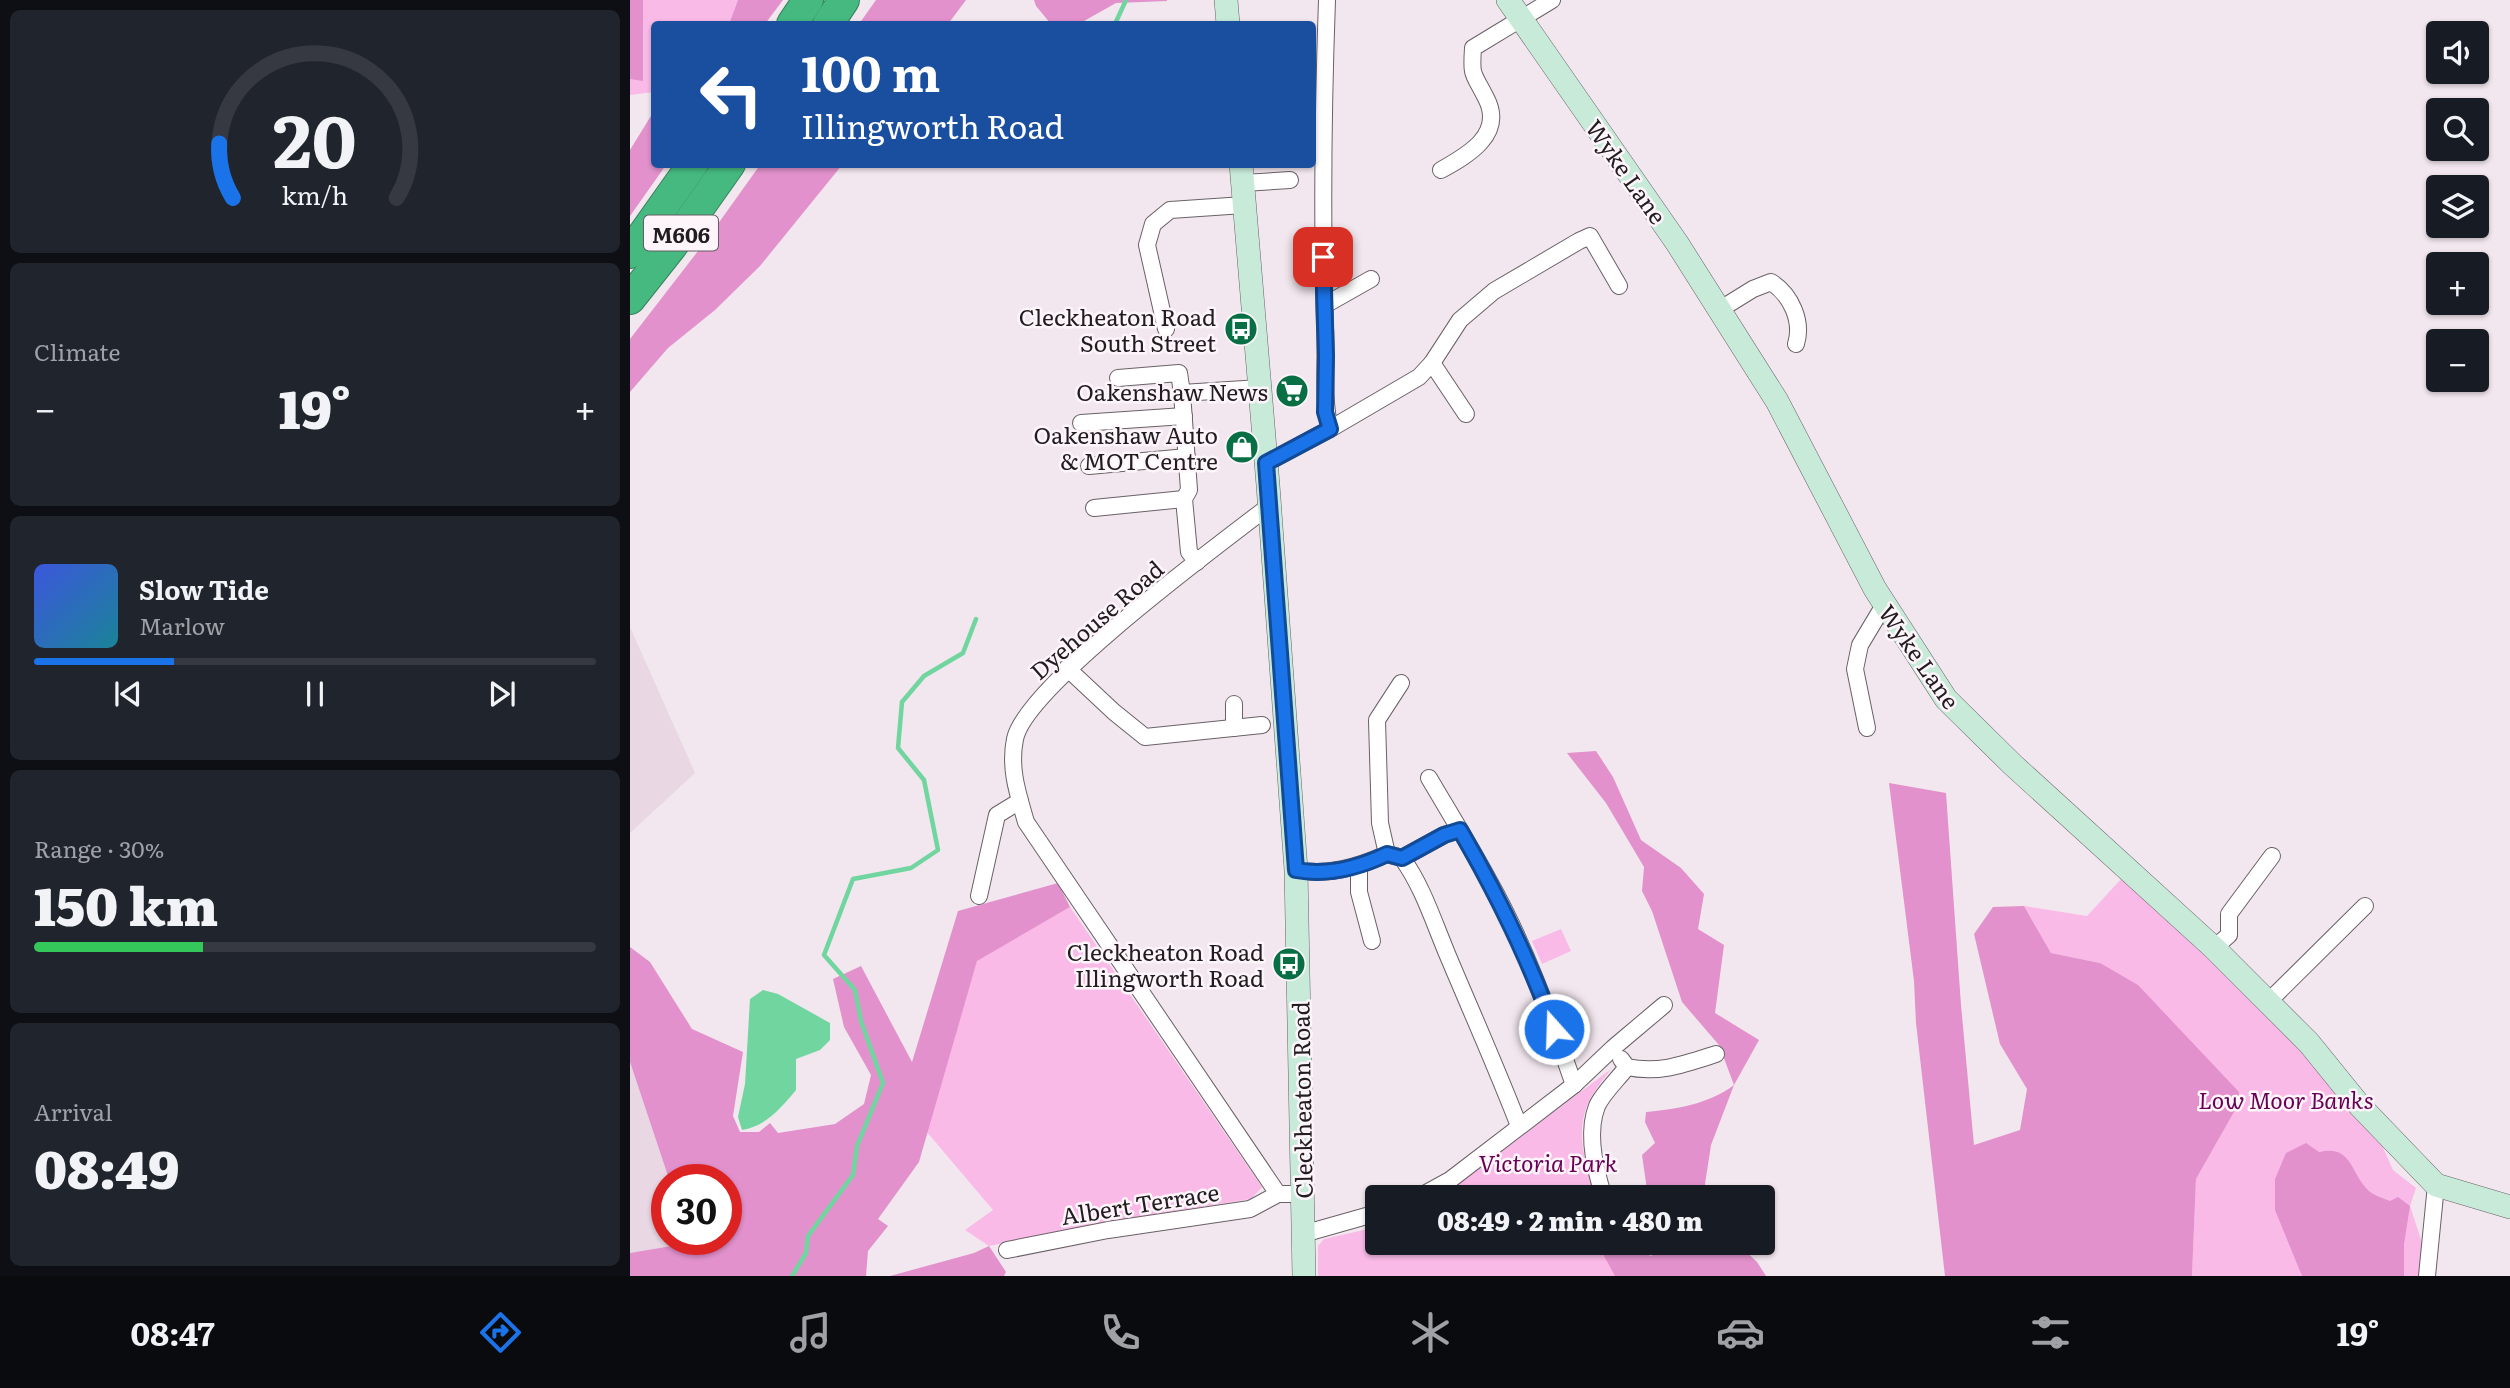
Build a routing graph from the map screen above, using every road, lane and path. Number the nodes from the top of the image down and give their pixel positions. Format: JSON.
{"nodes":[{"id":1,"x":808,"y":0,"type":"edge"},
{"id":2,"x":844,"y":0,"type":"edge"},
{"id":3,"x":1226,"y":0,"type":"edge"},
{"id":4,"x":1327,"y":0,"type":"edge"},
{"id":5,"x":1552,"y":0,"type":"edge"},
{"id":6,"x":1514,"y":9,"type":"edge"},
{"id":7,"x":794,"y":21,"type":"edge"},
{"id":8,"x":830,"y":21,"type":"edge"},
{"id":9,"x":1228,"y":21,"type":"edge"},
{"id":10,"x":1318,"y":80,"type":"edge"},
{"id":11,"x":690,"y":168,"type":"edge"},
{"id":12,"x":727,"y":168,"type":"edge"},
{"id":13,"x":1441,"y":170,"type":"dead end"},
{"id":14,"x":1290,"y":180,"type":"dead end"},
{"id":15,"x":1243,"y":184,"type":"edge"},
{"id":16,"x":630,"y":253,"type":"edge"},
{"id":17,"x":1371,"y":279,"type":"dead end"},
{"id":18,"x":1619,"y":286,"type":"dead end"},
{"id":19,"x":630,"y":299,"type":"edge"},
{"id":20,"x":1325,"y":305,"type":"junction"},
{"id":21,"x":1719,"y":310,"type":"junction"},
{"id":22,"x":1166,"y":330,"type":"dead end"},
{"id":23,"x":1796,"y":344,"type":"dead end"},
{"id":24,"x":1432,"y":363,"type":"junction"},
{"id":25,"x":1118,"y":378,"type":"dead end"},
{"id":26,"x":1260,"y":388,"type":"junction"},
{"id":27,"x":1182,"y":393,"type":"junction"},
{"id":28,"x":1466,"y":414,"type":"dead end"},
{"id":29,"x":1184,"y":416,"type":"junction"},
{"id":30,"x":1081,"y":423,"type":"dead end"},
{"id":31,"x":1330,"y":429,"type":"junction"},
{"id":32,"x":1187,"y":457,"type":"junction"},
{"id":33,"x":1266,"y":463,"type":"junction"},
{"id":34,"x":1089,"y":466,"type":"dead end"},
{"id":35,"x":1184,"y":499,"type":"junction"},
{"id":36,"x":1269,"y":506,"type":"junction"},
{"id":37,"x":1094,"y":508,"type":"dead end"},
{"id":38,"x":1196,"y":562,"type":"junction"},
{"id":39,"x":1884,"y":605,"type":"junction"},
{"id":40,"x":1068,"y":668,"type":"junction"},
{"id":41,"x":1401,"y":683,"type":"dead end"},
{"id":42,"x":1234,"y":704,"type":"dead end"},
{"id":43,"x":1262,"y":725,"type":"dead end"},
{"id":44,"x":1234,"y":728,"type":"junction"},
{"id":45,"x":1867,"y":728,"type":"dead end"},
{"id":46,"x":1429,"y":778,"type":"dead end"},
{"id":47,"x":1020,"y":801,"type":"junction"},
{"id":48,"x":1460,"y":830,"type":"junction"},
{"id":49,"x":1395,"y":856,"type":"junction"},
{"id":50,"x":2272,"y":856,"type":"dead end"},
{"id":51,"x":1359,"y":867,"type":"junction"},
{"id":52,"x":1296,"y":870,"type":"junction"},
{"id":53,"x":979,"y":896,"type":"dead end"},
{"id":54,"x":2365,"y":906,"type":"dead end"},
{"id":55,"x":1372,"y":941,"type":"dead end"},
{"id":56,"x":2214,"y":948,"type":"junction"},
{"id":57,"x":2267,"y":1003,"type":"junction"},
{"id":58,"x":1664,"y":1005,"type":"dead end"},
{"id":59,"x":1613,"y":1048,"type":"junction"},
{"id":60,"x":1716,"y":1054,"type":"dead end"},
{"id":61,"x":1627,"y":1067,"type":"junction"},
{"id":62,"x":1574,"y":1085,"type":"junction"},
{"id":63,"x":1519,"y":1126,"type":"junction"},
{"id":64,"x":1441,"y":1185,"type":"edge"},
{"id":65,"x":1601,"y":1185,"type":"edge"},
{"id":66,"x":2437,"y":1185,"type":"junction"},
{"id":67,"x":1278,"y":1194,"type":"junction"},
{"id":68,"x":1303,"y":1194,"type":"junction"},
{"id":69,"x":2510,"y":1207,"type":"edge"},
{"id":70,"x":1365,"y":1216,"type":"edge"},
{"id":71,"x":1303,"y":1234,"type":"junction"},
{"id":72,"x":1007,"y":1250,"type":"dead end"},
{"id":73,"x":1304,"y":1276,"type":"edge"},
{"id":74,"x":2427,"y":1276,"type":"edge"}],
"edges":[{"from":1,"to":7,"type":"highway"},
{"from":2,"to":8,"type":"highway"},
{"from":3,"to":9,"type":"street"},
{"from":4,"to":10,"type":"street"},
{"from":5,"to":6,"type":"street"},
{"from":6,"to":13,"type":"street"},
{"from":6,"to":21,"type":"street","name":"Wyke Lane"},
{"from":10,"to":20,"type":"street"},
{"from":11,"to":16,"type":"highway","number":"M606"},
{"from":12,"to":19,"type":"highway","number":"M606"},
{"from":14,"to":15,"type":"street"},
{"from":15,"to":22,"type":"street"},
{"from":15,"to":26,"type":"street","name":"Cleckheaton Road"},
{"from":17,"to":20,"type":"street"},
{"from":18,"to":24,"type":"street"},
{"from":20,"to":31,"type":"street"},
{"from":21,"to":23,"type":"street"},
{"from":21,"to":39,"type":"street","name":"Wyke Lane"},
{"from":24,"to":28,"type":"street"},
{"from":24,"to":31,"type":"street"},
{"from":25,"to":27,"type":"street"},
{"from":26,"to":27,"type":"street"},
{"from":26,"to":33,"type":"street","name":"Cleckheaton Road"},
{"from":27,"to":29,"type":"street"},
{"from":29,"to":30,"type":"street"},
{"from":29,"to":32,"type":"street"},
{"from":31,"to":33,"type":"street"},
{"from":32,"to":34,"type":"street"},
{"from":32,"to":35,"type":"street"},
{"from":33,"to":36,"type":"street","name":"Cleckheaton Road"},
{"from":35,"to":37,"type":"street"},
{"from":35,"to":38,"type":"street"},
{"from":36,"to":38,"type":"street","name":"Dyehouse Road"},
{"from":36,"to":52,"type":"street","name":"Cleckheaton Road"},
{"from":38,"to":40,"type":"street","name":"Dyehouse Road"},
{"from":39,"to":45,"type":"street"},
{"from":39,"to":56,"type":"street","name":"Wyke Lane"},
{"from":40,"to":44,"type":"street"},
{"from":40,"to":47,"type":"street","name":"Dyehouse Road"},
{"from":41,"to":49,"type":"street"},
{"from":42,"to":44,"type":"street"},
{"from":43,"to":44,"type":"street"},
{"from":46,"to":48,"type":"street"},
{"from":47,"to":53,"type":"street"},
{"from":47,"to":67,"type":"street","name":"Dyehouse Road"},
{"from":48,"to":49,"type":"street"},
{"from":48,"to":62,"type":"street"},
{"from":49,"to":51,"type":"street"},
{"from":49,"to":63,"type":"street"},
{"from":50,"to":56,"type":"street"},
{"from":51,"to":52,"type":"street"},
{"from":51,"to":55,"type":"street"},
{"from":52,"to":68,"type":"street","name":"Cleckheaton Road"},
{"from":54,"to":57,"type":"street"},
{"from":56,"to":57,"type":"street","name":"Wyke Lane"},
{"from":57,"to":66,"type":"street","name":"Wyke Lane"},
{"from":58,"to":59,"type":"street"},
{"from":59,"to":61,"type":"street"},
{"from":59,"to":62,"type":"street"},
{"from":60,"to":61,"type":"street"},
{"from":61,"to":65,"type":"street"},
{"from":62,"to":63,"type":"street"},
{"from":63,"to":64,"type":"street"},
{"from":66,"to":69,"type":"street","name":"Wyke Lane"},
{"from":66,"to":74,"type":"street"},
{"from":67,"to":68,"type":"street"},
{"from":67,"to":72,"type":"street","name":"Albert Terrace"},
{"from":68,"to":71,"type":"street","name":"Cleckheaton Road"},
{"from":70,"to":71,"type":"street"},
{"from":71,"to":73,"type":"street","name":"Cleckheaton Road"}]}
